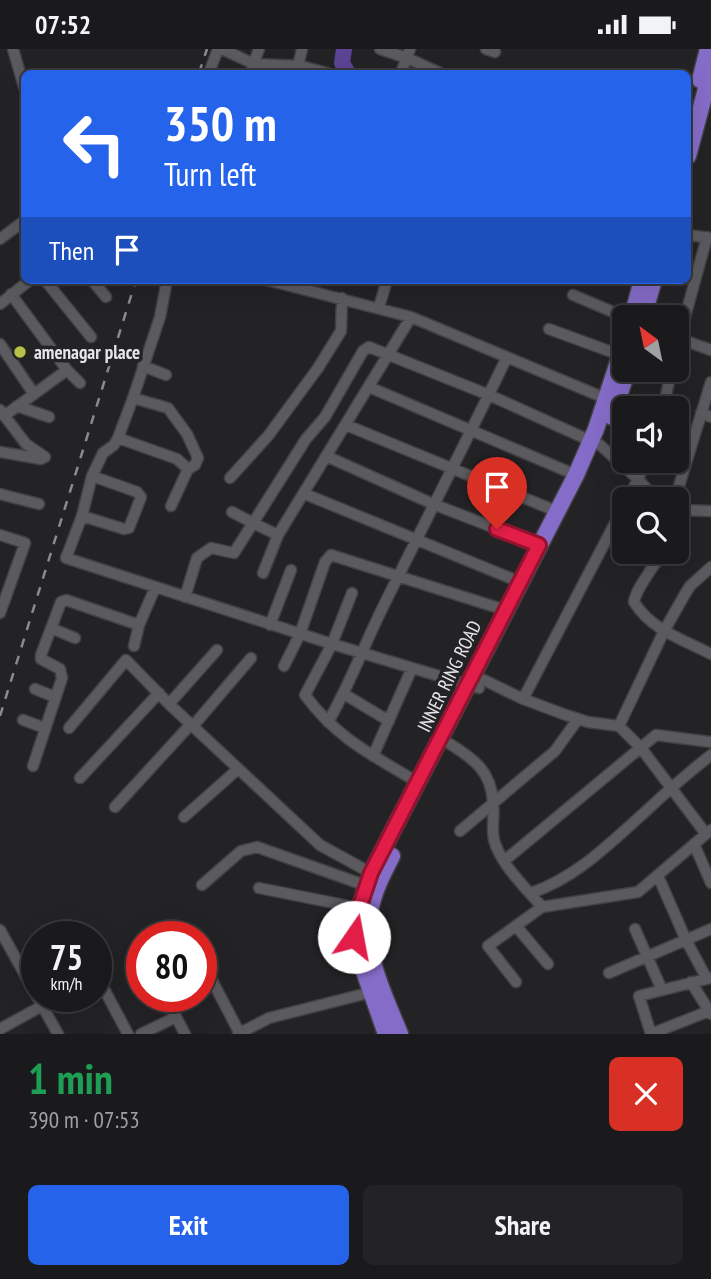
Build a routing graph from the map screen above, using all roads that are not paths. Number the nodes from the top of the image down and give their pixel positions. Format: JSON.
{"nodes":[{"id":1,"x":13,"y":49,"type":"edge"},
{"id":2,"x":220,"y":49,"type":"edge"},
{"id":3,"x":259,"y":49,"type":"edge"},
{"id":4,"x":302,"y":49,"type":"edge"},
{"id":5,"x":380,"y":49,"type":"edge"},
{"id":6,"x":708,"y":49,"type":"edge"},
{"id":7,"x":409,"y":53,"type":"edge"},
{"id":8,"x":301,"y":66,"type":"junction"},
{"id":9,"x":252,"y":69,"type":"edge"},
{"id":10,"x":281,"y":69,"type":"edge"},
{"id":11,"x":210,"y":70,"type":"edge"},
{"id":12,"x":309,"y":70,"type":"edge"},
{"id":13,"x":402,"y":70,"type":"edge"},
{"id":14,"x":435,"y":70,"type":"edge"},
{"id":15,"x":710,"y":75,"type":"edge"},
{"id":16,"x":21,"y":77,"type":"edge"},
{"id":17,"x":691,"y":114,"type":"edge"},
{"id":18,"x":691,"y":145,"type":"edge"},
{"id":19,"x":21,"y":223,"type":"edge"},
{"id":20,"x":691,"y":235,"type":"edge"},
{"id":21,"x":709,"y":238,"type":"edge"},
{"id":22,"x":0,"y":239,"type":"edge"},
{"id":23,"x":25,"y":284,"type":"edge"},
{"id":24,"x":48,"y":284,"type":"edge"},
{"id":25,"x":95,"y":284,"type":"edge"},
{"id":26,"x":166,"y":284,"type":"edge"},
{"id":27,"x":286,"y":284,"type":"edge"},
{"id":28,"x":386,"y":284,"type":"edge"},
{"id":29,"x":641,"y":284,"type":"edge"},
{"id":30,"x":653,"y":284,"type":"edge"},
{"id":31,"x":11,"y":295,"type":"junction"},
{"id":32,"x":573,"y":295,"type":"dead end"},
{"id":33,"x":106,"y":297,"type":"dead end"},
{"id":34,"x":342,"y":298,"type":"junction"},
{"id":35,"x":0,"y":304,"type":"edge"},
{"id":36,"x":635,"y":305,"type":"edge"},
{"id":37,"x":647,"y":305,"type":"edge"},
{"id":38,"x":689,"y":305,"type":"edge"},
{"id":39,"x":379,"y":307,"type":"junction"},
{"id":40,"x":612,"y":312,"type":"edge"},
{"id":41,"x":411,"y":317,"type":"junction"},
{"id":42,"x":549,"y":329,"type":"dead end"},
{"id":43,"x":91,"y":337,"type":"dead end"},
{"id":44,"x":0,"y":344,"type":"edge"},
{"id":45,"x":690,"y":344,"type":"edge"},
{"id":46,"x":711,"y":350,"type":"edge"},
{"id":47,"x":612,"y":351,"type":"edge"},
{"id":48,"x":389,"y":355,"type":"junction"},
{"id":49,"x":507,"y":357,"type":"junction"},
{"id":50,"x":143,"y":366,"type":"junction"},
{"id":51,"x":68,"y":370,"type":"junction"},
{"id":52,"x":166,"y":375,"type":"dead end"},
{"id":53,"x":711,"y":381,"type":"edge"},
{"id":54,"x":614,"y":382,"type":"edge"},
{"id":55,"x":618,"y":382,"type":"edge"},
{"id":56,"x":80,"y":383,"type":"dead end"},
{"id":57,"x":369,"y":387,"type":"junction"},
{"id":58,"x":34,"y":394,"type":"junction"},
{"id":59,"x":489,"y":395,"type":"junction"},
{"id":60,"x":133,"y":398,"type":"junction"},
{"id":61,"x":607,"y":399,"type":"junction"},
{"id":62,"x":17,"y":406,"type":"junction"},
{"id":63,"x":2,"y":413,"type":"edge"},
{"id":64,"x":706,"y":415,"type":"edge"},
{"id":65,"x":49,"y":417,"type":"dead end"},
{"id":66,"x":346,"y":425,"type":"junction"},
{"id":67,"x":472,"y":432,"type":"junction"},
{"id":68,"x":118,"y":438,"type":"junction"},
{"id":69,"x":596,"y":443,"type":"junction"},
{"id":70,"x":0,"y":452,"type":"edge"},
{"id":71,"x":326,"y":456,"type":"junction"},
{"id":72,"x":188,"y":468,"type":"junction"},
{"id":73,"x":452,"y":469,"type":"junction"},
{"id":74,"x":641,"y":473,"type":"edge"},
{"id":75,"x":576,"y":475,"type":"junction"},
{"id":76,"x":92,"y":476,"type":"junction"},
{"id":77,"x":230,"y":478,"type":"dead end"},
{"id":78,"x":638,"y":479,"type":"junction"},
{"id":79,"x":634,"y":487,"type":"edge"},
{"id":80,"x":645,"y":487,"type":"edge"},
{"id":81,"x":679,"y":487,"type":"edge"},
{"id":82,"x":0,"y":494,"type":"edge"},
{"id":83,"x":305,"y":494,"type":"junction"},
{"id":84,"x":39,"y":504,"type":"dead end"},
{"id":85,"x":433,"y":504,"type":"junction"},
{"id":86,"x":171,"y":506,"type":"dead end"},
{"id":87,"x":556,"y":510,"type":"junction"},
{"id":88,"x":689,"y":511,"type":"edge"},
{"id":89,"x":232,"y":512,"type":"dead end"},
{"id":90,"x":711,"y":512,"type":"edge"},
{"id":91,"x":82,"y":516,"type":"junction"},
{"id":92,"x":253,"y":523,"type":"junction"},
{"id":93,"x":612,"y":528,"type":"edge"},
{"id":94,"x":0,"y":535,"type":"edge"},
{"id":95,"x":278,"y":535,"type":"junction"},
{"id":96,"x":608,"y":536,"type":"junction"},
{"id":97,"x":612,"y":538,"type":"edge"},
{"id":98,"x":416,"y":540,"type":"junction"},
{"id":99,"x":539,"y":545,"type":"junction"},
{"id":100,"x":655,"y":564,"type":"edge"},
{"id":101,"x":711,"y":567,"type":"edge"},
{"id":102,"x":291,"y":571,"type":"dead end"},
{"id":103,"x":263,"y":573,"type":"dead end"},
{"id":104,"x":399,"y":576,"type":"junction"},
{"id":105,"x":0,"y":581,"type":"edge"},
{"id":106,"x":520,"y":582,"type":"junction"},
{"id":107,"x":11,"y":584,"type":"junction"},
{"id":108,"x":155,"y":588,"type":"junction"},
{"id":109,"x":352,"y":593,"type":"dead end"},
{"id":110,"x":185,"y":597,"type":"junction"},
{"id":111,"x":505,"y":610,"type":"junction"},
{"id":112,"x":0,"y":613,"type":"edge"},
{"id":113,"x":139,"y":625,"type":"junction"},
{"id":114,"x":270,"y":625,"type":"junction"},
{"id":115,"x":51,"y":628,"type":"junction"},
{"id":116,"x":664,"y":631,"type":"junction"},
{"id":117,"x":300,"y":634,"type":"junction"},
{"id":118,"x":75,"y":638,"type":"dead end"},
{"id":119,"x":332,"y":644,"type":"junction"},
{"id":120,"x":134,"y":646,"type":"dead end"},
{"id":121,"x":217,"y":650,"type":"dead end"},
{"id":122,"x":363,"y":654,"type":"junction"},
{"id":123,"x":711,"y":654,"type":"edge"},
{"id":124,"x":251,"y":657,"type":"dead end"},
{"id":125,"x":284,"y":666,"type":"dead end"},
{"id":126,"x":412,"y":667,"type":"junction"},
{"id":127,"x":477,"y":684,"type":"junction"},
{"id":128,"x":34,"y":689,"type":"dead end"},
{"id":129,"x":159,"y":693,"type":"junction"},
{"id":130,"x":344,"y":694,"type":"junction"},
{"id":131,"x":55,"y":697,"type":"junction"},
{"id":132,"x":523,"y":699,"type":"junction"},
{"id":133,"x":169,"y":704,"type":"junction"},
{"id":134,"x":578,"y":719,"type":"junction"},
{"id":135,"x":23,"y":720,"type":"dead end"},
{"id":136,"x":389,"y":721,"type":"junction"},
{"id":137,"x":328,"y":722,"type":"junction"},
{"id":138,"x":192,"y":725,"type":"junction"},
{"id":139,"x":619,"y":726,"type":"junction"},
{"id":140,"x":45,"y":728,"type":"junction"},
{"id":141,"x":69,"y":728,"type":"dead end"},
{"id":142,"x":711,"y":742,"type":"edge"},
{"id":143,"x":450,"y":744,"type":"junction"},
{"id":144,"x":641,"y":748,"type":"junction"},
{"id":145,"x":711,"y":755,"type":"edge"},
{"id":146,"x":373,"y":756,"type":"junction"},
{"id":147,"x":33,"y":766,"type":"dead end"},
{"id":148,"x":238,"y":769,"type":"junction"},
{"id":149,"x":80,"y":778,"type":"dead end"},
{"id":150,"x":419,"y":783,"type":"junction"},
{"id":151,"x":671,"y":787,"type":"junction"},
{"id":152,"x":494,"y":802,"type":"junction"},
{"id":153,"x":115,"y":807,"type":"dead end"},
{"id":154,"x":184,"y":817,"type":"dead end"},
{"id":155,"x":460,"y":831,"type":"dead end"},
{"id":156,"x":709,"y":832,"type":"edge"},
{"id":157,"x":694,"y":844,"type":"junction"},
{"id":158,"x":504,"y":861,"type":"junction"},
{"id":159,"x":658,"y":876,"type":"junction"},
{"id":160,"x":369,"y":880,"type":"junction"},
{"id":161,"x":711,"y":883,"type":"edge"},
{"id":162,"x":202,"y":885,"type":"dead end"},
{"id":163,"x":259,"y":888,"type":"dead end"},
{"id":164,"x":530,"y":893,"type":"junction"},
{"id":165,"x":542,"y":907,"type":"junction"},
{"id":166,"x":359,"y":908,"type":"junction"},
{"id":167,"x":516,"y":926,"type":"junction"},
{"id":168,"x":635,"y":929,"type":"dead end"},
{"id":169,"x":711,"y":929,"type":"edge"},
{"id":170,"x":0,"y":930,"type":"edge"},
{"id":171,"x":686,"y":940,"type":"junction"},
{"id":172,"x":648,"y":956,"type":"junction"},
{"id":173,"x":548,"y":964,"type":"dead end"},
{"id":174,"x":21,"y":968,"type":"edge"},
{"id":175,"x":609,"y":973,"type":"dead end"},
{"id":176,"x":709,"y":979,"type":"edge"},
{"id":177,"x":516,"y":982,"type":"dead end"},
{"id":178,"x":691,"y":982,"type":"junction"},
{"id":179,"x":662,"y":990,"type":"junction"},
{"id":180,"x":217,"y":991,"type":"edge"},
{"id":181,"x":372,"y":992,"type":"junction"},
{"id":182,"x":112,"y":1004,"type":"edge"},
{"id":183,"x":32,"y":1012,"type":"edge"},
{"id":184,"x":45,"y":1012,"type":"edge"},
{"id":185,"x":173,"y":1012,"type":"edge"},
{"id":186,"x":710,"y":1012,"type":"edge"},
{"id":187,"x":176,"y":1017,"type":"junction"},
{"id":188,"x":0,"y":1030,"type":"edge"},
{"id":189,"x":58,"y":1034,"type":"edge"},
{"id":190,"x":128,"y":1034,"type":"edge"},
{"id":191,"x":141,"y":1034,"type":"edge"},
{"id":192,"x":185,"y":1034,"type":"edge"},
{"id":193,"x":239,"y":1034,"type":"edge"},
{"id":194,"x":386,"y":1034,"type":"edge"},
{"id":195,"x":400,"y":1034,"type":"edge"},
{"id":196,"x":651,"y":1034,"type":"edge"}],
"edges":[{"from":1,"to":16,"type":"street"},
{"from":2,"to":9,"type":"street"},
{"from":2,"to":11,"type":"street"},
{"from":3,"to":9,"type":"street"},
{"from":4,"to":8,"type":"street"},
{"from":5,"to":7,"type":"street"},
{"from":6,"to":17,"type":"highway"},
{"from":7,"to":13,"type":"street"},
{"from":7,"to":14,"type":"street"},
{"from":8,"to":10,"type":"street"},
{"from":8,"to":12,"type":"street"},
{"from":9,"to":10,"type":"street"},
{"from":15,"to":18,"type":"highway"},
{"from":19,"to":22,"type":"street"},
{"from":20,"to":21,"type":"street"},
{"from":21,"to":38,"type":"street"},
{"from":23,"to":31,"type":"street"},
{"from":24,"to":43,"type":"street"},
{"from":25,"to":33,"type":"street"},
{"from":26,"to":50,"type":"street"},
{"from":27,"to":34,"type":"street"},
{"from":28,"to":39,"type":"street"},
{"from":29,"to":36,"type":"highway"},
{"from":30,"to":37,"type":"highway"},
{"from":31,"to":35,"type":"street"},
{"from":31,"to":51,"type":"street"},
{"from":32,"to":40,"type":"street"},
{"from":34,"to":39,"type":"street"},
{"from":34,"to":77,"type":"street"},
{"from":39,"to":41,"type":"street"},
{"from":41,"to":48,"type":"street"},
{"from":41,"to":49,"type":"street"},
{"from":42,"to":47,"type":"street"},
{"from":44,"to":58,"type":"street"},
{"from":45,"to":46,"type":"street"},
{"from":48,"to":57,"type":"street"},
{"from":48,"to":59,"type":"street"},
{"from":48,"to":92,"type":"street"},
{"from":49,"to":59,"type":"street"},
{"from":49,"to":61,"type":"street"},
{"from":50,"to":52,"type":"street"},
{"from":50,"to":60,"type":"street"},
{"from":51,"to":56,"type":"street"},
{"from":51,"to":58,"type":"street"},
{"from":53,"to":64,"type":"street"},
{"from":54,"to":61,"type":"highway","name":"INNER RING ROAD"},
{"from":55,"to":69,"type":"highway","name":"INNER RING ROAD"},
{"from":57,"to":66,"type":"street"},
{"from":57,"to":67,"type":"street"},
{"from":58,"to":62,"type":"street"},
{"from":59,"to":67,"type":"street"},
{"from":59,"to":69,"type":"street"},
{"from":60,"to":68,"type":"street"},
{"from":60,"to":72,"type":"street"},
{"from":61,"to":69,"type":"highway","name":"INNER RING ROAD"},
{"from":62,"to":63,"type":"street"},
{"from":62,"to":65,"type":"street"},
{"from":63,"to":70,"type":"street"},
{"from":64,"to":81,"type":"street"},
{"from":66,"to":71,"type":"street"},
{"from":66,"to":73,"type":"street"},
{"from":67,"to":73,"type":"street"},
{"from":67,"to":75,"type":"street"},
{"from":68,"to":72,"type":"street"},
{"from":68,"to":76,"type":"street"},
{"from":69,"to":75,"type":"highway","name":"INNER RING ROAD"},
{"from":69,"to":78,"type":"street"},
{"from":69,"to":127,"type":"highway","name":"INNER RING ROAD"},
{"from":71,"to":83,"type":"street"},
{"from":71,"to":85,"type":"street"},
{"from":72,"to":86,"type":"street"},
{"from":73,"to":85,"type":"street"},
{"from":73,"to":87,"type":"street"},
{"from":74,"to":78,"type":"street"},
{"from":75,"to":87,"type":"highway","name":"INNER RING ROAD"},
{"from":76,"to":91,"type":"street"},
{"from":76,"to":91,"type":"street"},
{"from":78,"to":79,"type":"street"},
{"from":78,"to":80,"type":"street"},
{"from":82,"to":84,"type":"street"},
{"from":83,"to":95,"type":"street"},
{"from":83,"to":98,"type":"street"},
{"from":85,"to":98,"type":"street"},
{"from":85,"to":99,"type":"street"},
{"from":87,"to":99,"type":"highway","name":"INNER RING ROAD"},
{"from":88,"to":90,"type":"street"},
{"from":89,"to":92,"type":"street"},
{"from":91,"to":108,"type":"street"},
{"from":92,"to":95,"type":"street"},
{"from":92,"to":110,"type":"street"},
{"from":93,"to":96,"type":"street"},
{"from":94,"to":107,"type":"street"},
{"from":95,"to":103,"type":"street"},
{"from":96,"to":97,"type":"street"},
{"from":96,"to":132,"type":"street"},
{"from":98,"to":104,"type":"street"},
{"from":98,"to":106,"type":"street"},
{"from":99,"to":106,"type":"highway","name":"INNER RING ROAD"},
{"from":100,"to":116,"type":"street"},
{"from":101,"to":116,"type":"street"},
{"from":102,"to":114,"type":"street"},
{"from":104,"to":111,"type":"street"},
{"from":104,"to":117,"type":"street"},
{"from":104,"to":122,"type":"street"},
{"from":105,"to":107,"type":"street"},
{"from":106,"to":111,"type":"highway","name":"INNER RING ROAD"},
{"from":107,"to":112,"type":"street"},
{"from":108,"to":110,"type":"street"},
{"from":108,"to":113,"type":"street"},
{"from":109,"to":119,"type":"street"},
{"from":110,"to":114,"type":"street"},
{"from":111,"to":127,"type":"highway","name":"INNER RING ROAD"},
{"from":113,"to":115,"type":"street"},
{"from":113,"to":120,"type":"street"},
{"from":114,"to":117,"type":"street"},
{"from":115,"to":118,"type":"street"},
{"from":115,"to":131,"type":"street"},
{"from":116,"to":123,"type":"street"},
{"from":116,"to":139,"type":"street"},
{"from":117,"to":119,"type":"street"},
{"from":117,"to":125,"type":"street"},
{"from":119,"to":122,"type":"street"},
{"from":119,"to":137,"type":"street"},
{"from":121,"to":133,"type":"street"},
{"from":122,"to":126,"type":"street"},
{"from":122,"to":130,"type":"street"},
{"from":124,"to":138,"type":"street"},
{"from":126,"to":127,"type":"street"},
{"from":126,"to":136,"type":"street"},
{"from":127,"to":132,"type":"street"},
{"from":127,"to":143,"type":"highway","name":"INNER RING ROAD"},
{"from":127,"to":150,"type":"highway","name":"INNER RING ROAD"},
{"from":128,"to":131,"type":"street"},
{"from":129,"to":133,"type":"street"},
{"from":129,"to":141,"type":"street"},
{"from":129,"to":149,"type":"street"},
{"from":130,"to":136,"type":"street"},
{"from":130,"to":137,"type":"street"},
{"from":131,"to":140,"type":"street"},
{"from":132,"to":134,"type":"street"},
{"from":133,"to":138,"type":"street"},
{"from":134,"to":139,"type":"street"},
{"from":134,"to":152,"type":"street"},
{"from":135,"to":140,"type":"street"},
{"from":136,"to":146,"type":"street"},
{"from":137,"to":146,"type":"street"},
{"from":138,"to":148,"type":"street"},
{"from":138,"to":153,"type":"street"},
{"from":139,"to":144,"type":"street"},
{"from":140,"to":147,"type":"street"},
{"from":142,"to":144,"type":"street"},
{"from":143,"to":152,"type":"street"},
{"from":143,"to":195,"type":"highway","name":"INNER RING ROAD"},
{"from":144,"to":151,"type":"street"},
{"from":144,"to":158,"type":"street"},
{"from":145,"to":151,"type":"street"},
{"from":146,"to":150,"type":"street"},
{"from":148,"to":154,"type":"street"},
{"from":148,"to":160,"type":"street"},
{"from":150,"to":160,"type":"highway","name":"INNER RING ROAD"},
{"from":151,"to":156,"type":"street"},
{"from":151,"to":164,"type":"street"},
{"from":152,"to":155,"type":"street"},
{"from":152,"to":158,"type":"street"},
{"from":156,"to":157,"type":"street"},
{"from":157,"to":159,"type":"street"},
{"from":157,"to":161,"type":"street"},
{"from":158,"to":164,"type":"street"},
{"from":159,"to":165,"type":"street"},
{"from":159,"to":171,"type":"street"},
{"from":160,"to":162,"type":"street"},
{"from":160,"to":166,"type":"highway","name":"INNER RING ROAD"},
{"from":163,"to":166,"type":"street"},
{"from":164,"to":165,"type":"street"},
{"from":165,"to":167,"type":"street"},
{"from":166,"to":181,"type":"highway","name":"INNER RING ROAD"},
{"from":167,"to":173,"type":"street"},
{"from":167,"to":177,"type":"street"},
{"from":168,"to":172,"type":"street"},
{"from":169,"to":171,"type":"street"},
{"from":170,"to":174,"type":"street"},
{"from":171,"to":172,"type":"street"},
{"from":171,"to":176,"type":"street"},
{"from":172,"to":175,"type":"street"},
{"from":172,"to":179,"type":"street"},
{"from":176,"to":178,"type":"street"},
{"from":178,"to":179,"type":"street"},
{"from":178,"to":186,"type":"street"},
{"from":179,"to":196,"type":"street"},
{"from":180,"to":193,"type":"street"},
{"from":181,"to":193,"type":"street"},
{"from":181,"to":194,"type":"highway","name":"INNER RING ROAD"},
{"from":182,"to":190,"type":"street"},
{"from":183,"to":188,"type":"street"},
{"from":184,"to":189,"type":"street"},
{"from":185,"to":187,"type":"street"},
{"from":186,"to":196,"type":"street"},
{"from":187,"to":191,"type":"street"},
{"from":187,"to":192,"type":"street"}]}
